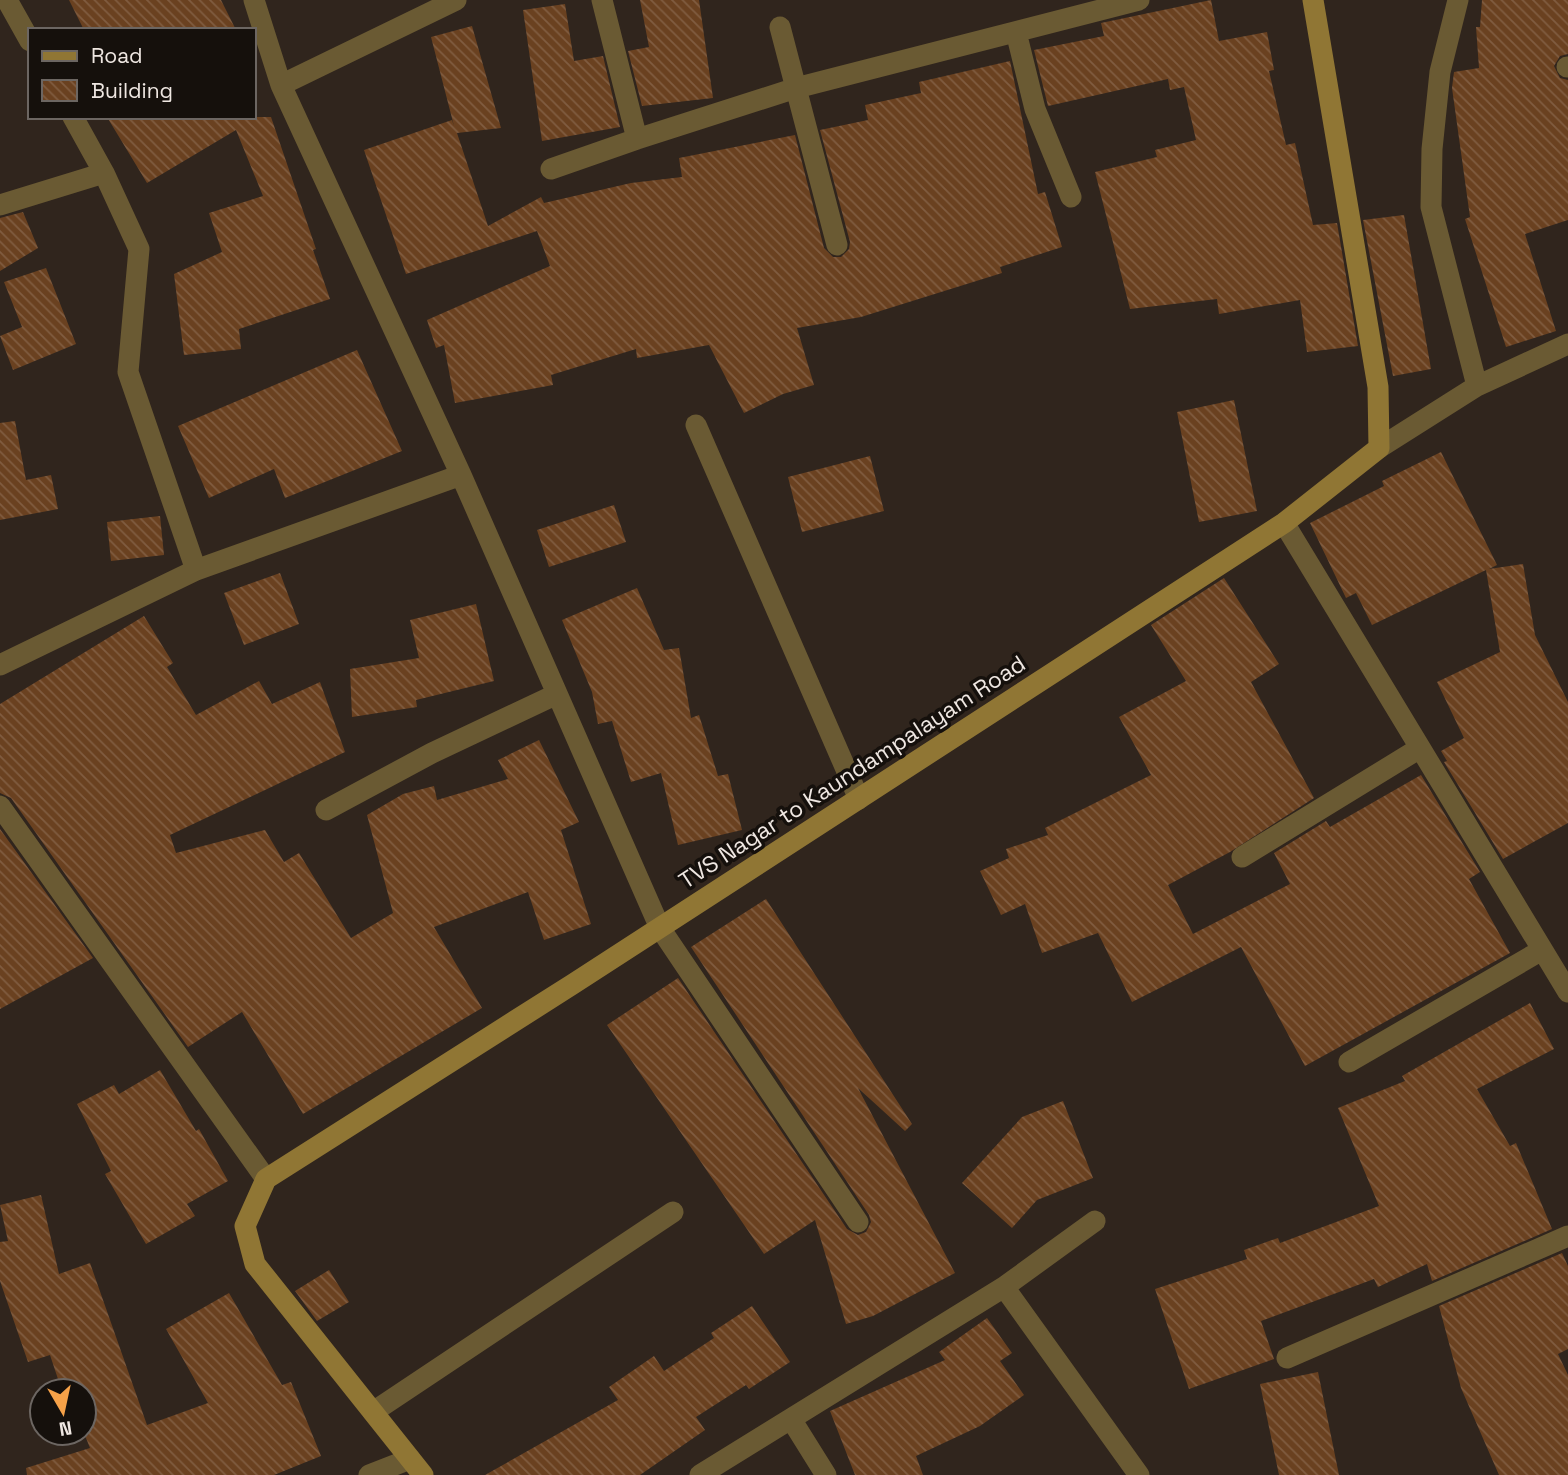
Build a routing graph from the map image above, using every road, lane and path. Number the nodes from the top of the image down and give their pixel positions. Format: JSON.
{"nodes":[{"id":1,"x":6,"y":0,"type":"edge"},
{"id":2,"x":254,"y":0,"type":"edge"},
{"id":3,"x":456,"y":0,"type":"edge"},
{"id":4,"x":602,"y":0,"type":"edge"},
{"id":5,"x":1139,"y":0,"type":"edge"},
{"id":6,"x":1313,"y":0,"type":"edge"},
{"id":7,"x":1458,"y":0,"type":"edge"},
{"id":8,"x":780,"y":27,"type":"dead end"},
{"id":9,"x":1016,"y":32,"type":"junction"},
{"id":10,"x":28,"y":38,"type":"edge"},
{"id":11,"x":281,"y":85,"type":"junction"},
{"id":12,"x":796,"y":88,"type":"junction"},
{"id":13,"x":74,"y":119,"type":"edge"},
{"id":14,"x":636,"y":139,"type":"junction"},
{"id":15,"x":551,"y":169,"type":"dead end"},
{"id":16,"x":104,"y":173,"type":"junction"},
{"id":17,"x":1071,"y":198,"type":"dead end"},
{"id":18,"x":0,"y":205,"type":"edge"},
{"id":19,"x":838,"y":245,"type":"dead end"},
{"id":20,"x":1568,"y":344,"type":"edge"},
{"id":21,"x":1477,"y":386,"type":"junction"},
{"id":22,"x":696,"y":425,"type":"dead end"},
{"id":23,"x":1379,"y":448,"type":"junction"},
{"id":24,"x":461,"y":475,"type":"junction"},
{"id":25,"x":1284,"y":523,"type":"junction"},
{"id":26,"x":196,"y":570,"type":"junction"},
{"id":27,"x":0,"y":665,"type":"edge"},
{"id":28,"x":557,"y":694,"type":"junction"},
{"id":29,"x":1420,"y":748,"type":"junction"},
{"id":30,"x":859,"y":799,"type":"junction"},
{"id":31,"x":0,"y":806,"type":"edge"},
{"id":32,"x":326,"y":810,"type":"dead end"},
{"id":33,"x":1242,"y":857,"type":"dead end"},
{"id":34,"x":660,"y":928,"type":"junction"},
{"id":35,"x":1542,"y":950,"type":"junction"},
{"id":36,"x":1568,"y":992,"type":"edge"},
{"id":37,"x":1349,"y":1062,"type":"dead end"},
{"id":38,"x":266,"y":1179,"type":"junction"},
{"id":39,"x":673,"y":1212,"type":"dead end"},
{"id":40,"x":1095,"y":1221,"type":"dead end"},
{"id":41,"x":858,"y":1222,"type":"dead end"},
{"id":42,"x":1568,"y":1236,"type":"edge"},
{"id":43,"x":1004,"y":1287,"type":"junction"},
{"id":44,"x":1287,"y":1357,"type":"dead end"},
{"id":45,"x":373,"y":1412,"type":"junction"},
{"id":46,"x":791,"y":1419,"type":"junction"},
{"id":47,"x":416,"y":1467,"type":"edge"},
{"id":48,"x":369,"y":1475,"type":"edge"},
{"id":49,"x":700,"y":1475,"type":"edge"},
{"id":50,"x":826,"y":1475,"type":"edge"},
{"id":51,"x":1139,"y":1475,"type":"edge"}],
"edges":[{"from":1,"to":10,"type":"street"},
{"from":2,"to":11,"type":"street"},
{"from":3,"to":11,"type":"street"},
{"from":4,"to":14,"type":"street"},
{"from":5,"to":9,"type":"street"},
{"from":6,"to":23,"type":"street"},
{"from":7,"to":21,"type":"street"},
{"from":8,"to":12,"type":"street"},
{"from":9,"to":12,"type":"street"},
{"from":9,"to":17,"type":"street"},
{"from":11,"to":24,"type":"street"},
{"from":12,"to":14,"type":"street"},
{"from":12,"to":19,"type":"street"},
{"from":13,"to":16,"type":"street"},
{"from":14,"to":15,"type":"street"},
{"from":16,"to":18,"type":"street"},
{"from":16,"to":26,"type":"street"},
{"from":20,"to":21,"type":"street"},
{"from":21,"to":23,"type":"street"},
{"from":22,"to":30,"type":"street"},
{"from":23,"to":25,"type":"street","name":"TVS Nagar to Kaundampalayam Road"},
{"from":24,"to":26,"type":"street"},
{"from":24,"to":28,"type":"street"},
{"from":25,"to":29,"type":"street"},
{"from":25,"to":30,"type":"street","name":"TVS Nagar to Kaundampalayam Road"},
{"from":26,"to":27,"type":"street"},
{"from":28,"to":32,"type":"street"},
{"from":28,"to":34,"type":"street"},
{"from":29,"to":33,"type":"street"},
{"from":29,"to":35,"type":"street"},
{"from":30,"to":34,"type":"street","name":"TVS Nagar to Kaundampalayam Road"},
{"from":31,"to":38,"type":"street"},
{"from":34,"to":38,"type":"street","name":"TVS Nagar to Kaundampalayam Road"},
{"from":34,"to":41,"type":"street"},
{"from":35,"to":36,"type":"street"},
{"from":35,"to":37,"type":"street"},
{"from":38,"to":45,"type":"street"},
{"from":39,"to":45,"type":"street"},
{"from":40,"to":43,"type":"street"},
{"from":42,"to":44,"type":"street"},
{"from":43,"to":46,"type":"street"},
{"from":43,"to":51,"type":"street"},
{"from":45,"to":47,"type":"street"},
{"from":46,"to":49,"type":"street"},
{"from":46,"to":50,"type":"street"},
{"from":47,"to":48,"type":"street"}]}
